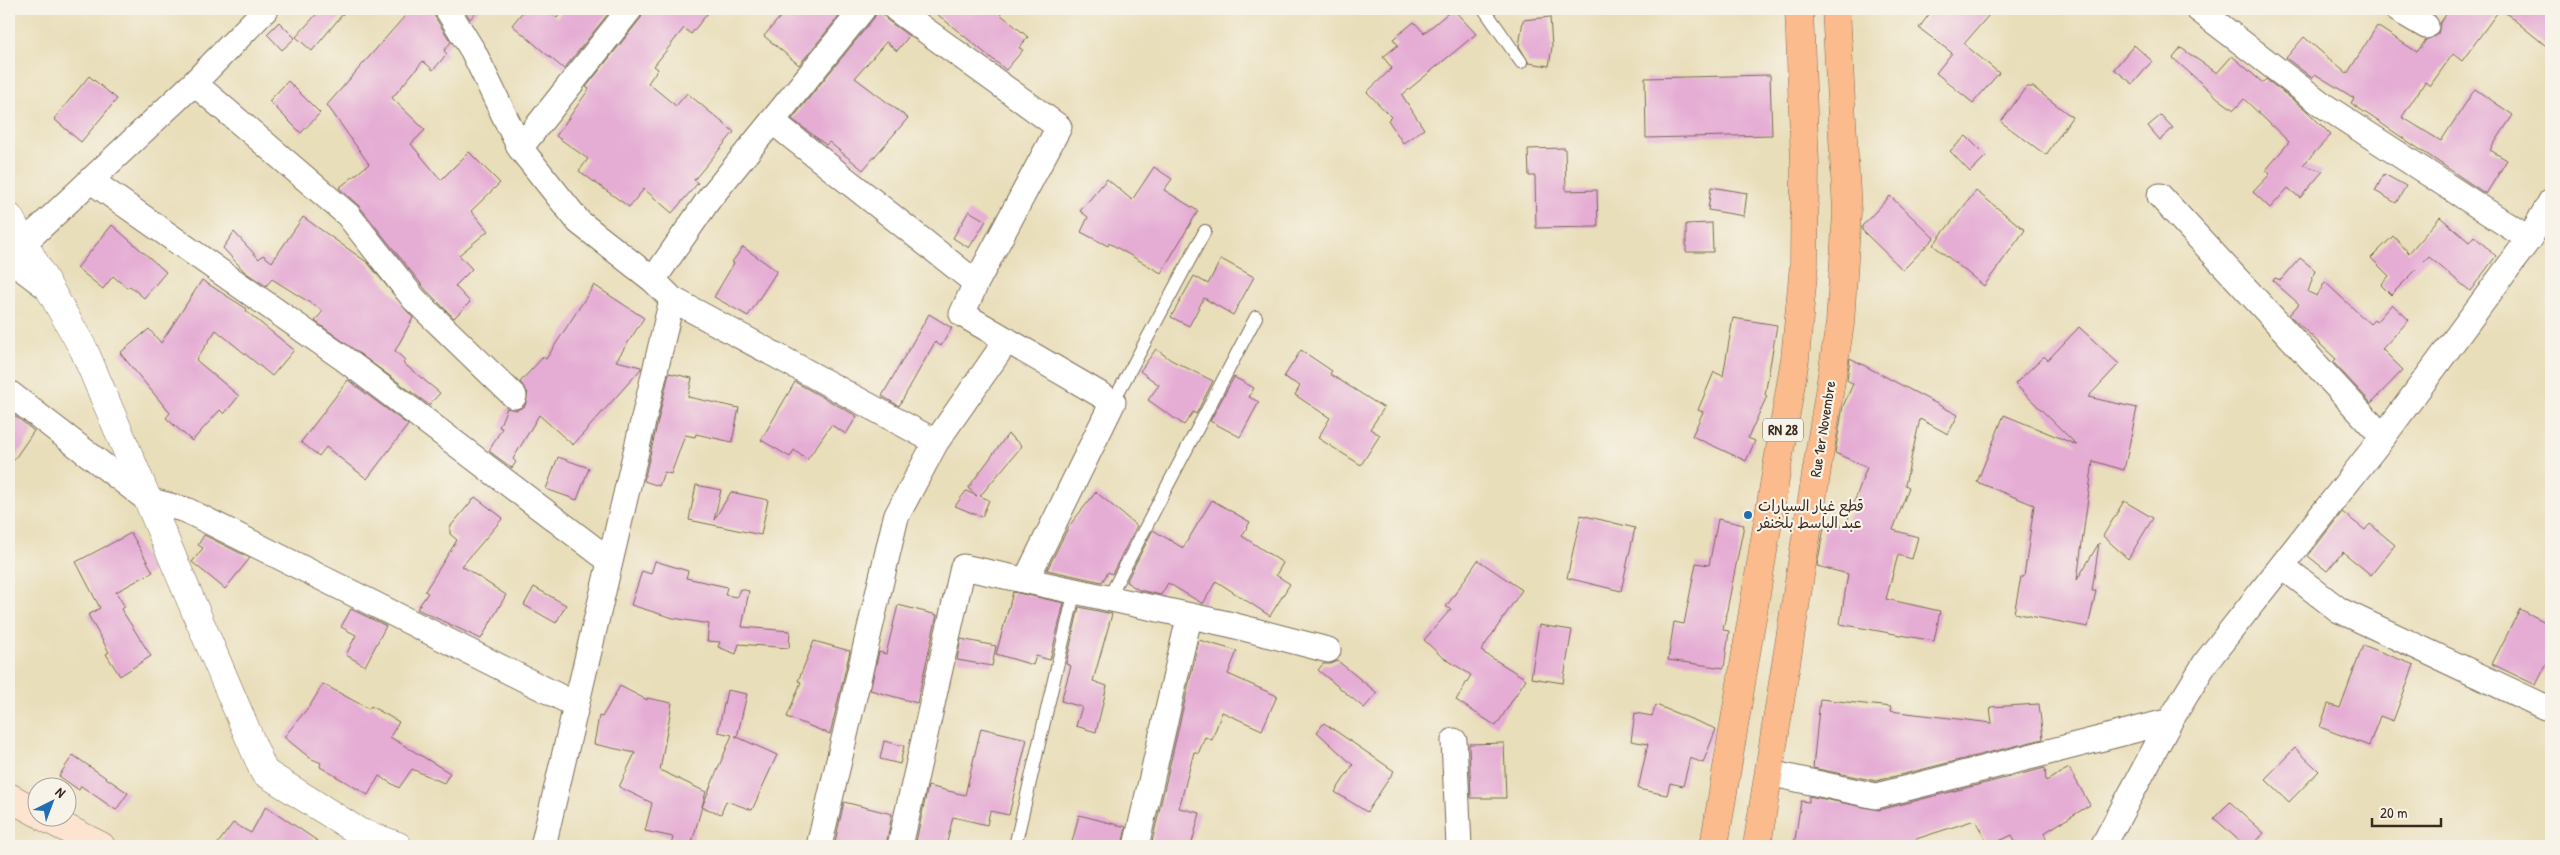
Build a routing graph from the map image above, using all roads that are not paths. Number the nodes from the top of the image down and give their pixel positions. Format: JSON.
{"nodes":[{"id":1,"x":266,"y":9,"type":"edge"},
{"id":2,"x":447,"y":9,"type":"edge"},
{"id":3,"x":630,"y":9,"type":"edge"},
{"id":4,"x":863,"y":9,"type":"edge"},
{"id":5,"x":896,"y":9,"type":"edge"},
{"id":6,"x":1484,"y":9,"type":"edge"},
{"id":7,"x":1799,"y":9,"type":"edge"},
{"id":8,"x":1836,"y":9,"type":"edge"},
{"id":9,"x":2198,"y":9,"type":"edge"},
{"id":10,"x":2397,"y":9,"type":"edge"},
{"id":11,"x":2426,"y":26,"type":"dead end"},
{"id":12,"x":1521,"y":62,"type":"dead end"},
{"id":13,"x":194,"y":83,"type":"junction"},
{"id":14,"x":772,"y":121,"type":"junction"},
{"id":15,"x":520,"y":148,"type":"junction"},
{"id":16,"x":90,"y":180,"type":"junction"},
{"id":17,"x":2160,"y":196,"type":"dead end"},
{"id":18,"x":2551,"y":200,"type":"edge"},
{"id":19,"x":9,"y":216,"type":"edge"},
{"id":20,"x":1205,"y":231,"type":"dead end"},
{"id":21,"x":2529,"y":239,"type":"junction"},
{"id":22,"x":16,"y":251,"type":"edge"},
{"id":23,"x":652,"y":280,"type":"junction"},
{"id":24,"x":976,"y":282,"type":"junction"},
{"id":25,"x":672,"y":299,"type":"junction"},
{"id":26,"x":1256,"y":317,"type":"dead end"},
{"id":27,"x":1007,"y":340,"type":"junction"},
{"id":28,"x":9,"y":393,"type":"edge"},
{"id":29,"x":514,"y":396,"type":"dead end"},
{"id":30,"x":1113,"y":402,"type":"junction"},
{"id":31,"x":2384,"y":437,"type":"junction"},
{"id":32,"x":936,"y":442,"type":"junction"},
{"id":33,"x":148,"y":500,"type":"junction"},
{"id":34,"x":610,"y":562,"type":"junction"},
{"id":35,"x":2282,"y":566,"type":"junction"},
{"id":36,"x":1026,"y":580,"type":"junction"},
{"id":37,"x":1075,"y":590,"type":"junction"},
{"id":38,"x":1108,"y":599,"type":"junction"},
{"id":39,"x":1190,"y":618,"type":"junction"},
{"id":40,"x":1328,"y":650,"type":"dead end"},
{"id":41,"x":2551,"y":704,"type":"edge"},
{"id":42,"x":576,"y":705,"type":"junction"},
{"id":43,"x":2170,"y":721,"type":"junction"},
{"id":44,"x":1454,"y":741,"type":"dead end"},
{"id":45,"x":1769,"y":773,"type":"junction"},
{"id":46,"x":9,"y":797,"type":"edge"},
{"id":47,"x":28,"y":807,"type":"edge"},
{"id":48,"x":66,"y":828,"type":"edge"},
{"id":49,"x":101,"y":846,"type":"edge"},
{"id":50,"x":398,"y":846,"type":"edge"},
{"id":51,"x":543,"y":846,"type":"edge"},
{"id":52,"x":819,"y":846,"type":"edge"},
{"id":53,"x":900,"y":846,"type":"edge"},
{"id":54,"x":1016,"y":846,"type":"edge"},
{"id":55,"x":1136,"y":846,"type":"edge"},
{"id":56,"x":1459,"y":846,"type":"edge"},
{"id":57,"x":1714,"y":846,"type":"edge"},
{"id":58,"x":1757,"y":846,"type":"edge"},
{"id":59,"x":2103,"y":846,"type":"edge"}],
"edges":[{"from":1,"to":13,"type":"street"},
{"from":2,"to":15,"type":"street"},
{"from":3,"to":15,"type":"street"},
{"from":4,"to":14,"type":"street"},
{"from":5,"to":24,"type":"street"},
{"from":6,"to":12,"type":"lane"},
{"from":7,"to":57,"type":"main road","number":"RN 28"},
{"from":8,"to":45,"type":"main road","name":"Rue 1er Novembre","number":"RN 28"},
{"from":9,"to":21,"type":"street"},
{"from":10,"to":11,"type":"street"},
{"from":13,"to":16,"type":"street"},
{"from":13,"to":29,"type":"street"},
{"from":14,"to":23,"type":"street"},
{"from":14,"to":24,"type":"street"},
{"from":15,"to":23,"type":"street"},
{"from":16,"to":22,"type":"street"},
{"from":16,"to":34,"type":"street"},
{"from":17,"to":31,"type":"street"},
{"from":18,"to":21,"type":"street"},
{"from":19,"to":22,"type":"street"},
{"from":20,"to":30,"type":"lane"},
{"from":21,"to":31,"type":"street"},
{"from":22,"to":33,"type":"street"},
{"from":23,"to":25,"type":"street"},
{"from":24,"to":27,"type":"street"},
{"from":25,"to":32,"type":"street"},
{"from":25,"to":34,"type":"street"},
{"from":26,"to":38,"type":"lane"},
{"from":27,"to":30,"type":"street"},
{"from":27,"to":32,"type":"street"},
{"from":28,"to":33,"type":"street"},
{"from":30,"to":36,"type":"street"},
{"from":31,"to":35,"type":"street"},
{"from":32,"to":52,"type":"street"},
{"from":33,"to":42,"type":"street"},
{"from":33,"to":50,"type":"street"},
{"from":34,"to":42,"type":"street"},
{"from":35,"to":41,"type":"street"},
{"from":35,"to":43,"type":"street"},
{"from":36,"to":37,"type":"street"},
{"from":36,"to":53,"type":"street"},
{"from":37,"to":38,"type":"street"},
{"from":37,"to":54,"type":"lane"},
{"from":38,"to":39,"type":"street"},
{"from":39,"to":40,"type":"street"},
{"from":39,"to":55,"type":"street"},
{"from":42,"to":51,"type":"street"},
{"from":43,"to":45,"type":"street"},
{"from":43,"to":59,"type":"street"},
{"from":44,"to":56,"type":"street"},
{"from":45,"to":58,"type":"main road","name":"Rue 1er Novembre","number":"RN 28"},
{"from":46,"to":47,"type":"main road"},
{"from":48,"to":49,"type":"main road"}]}
